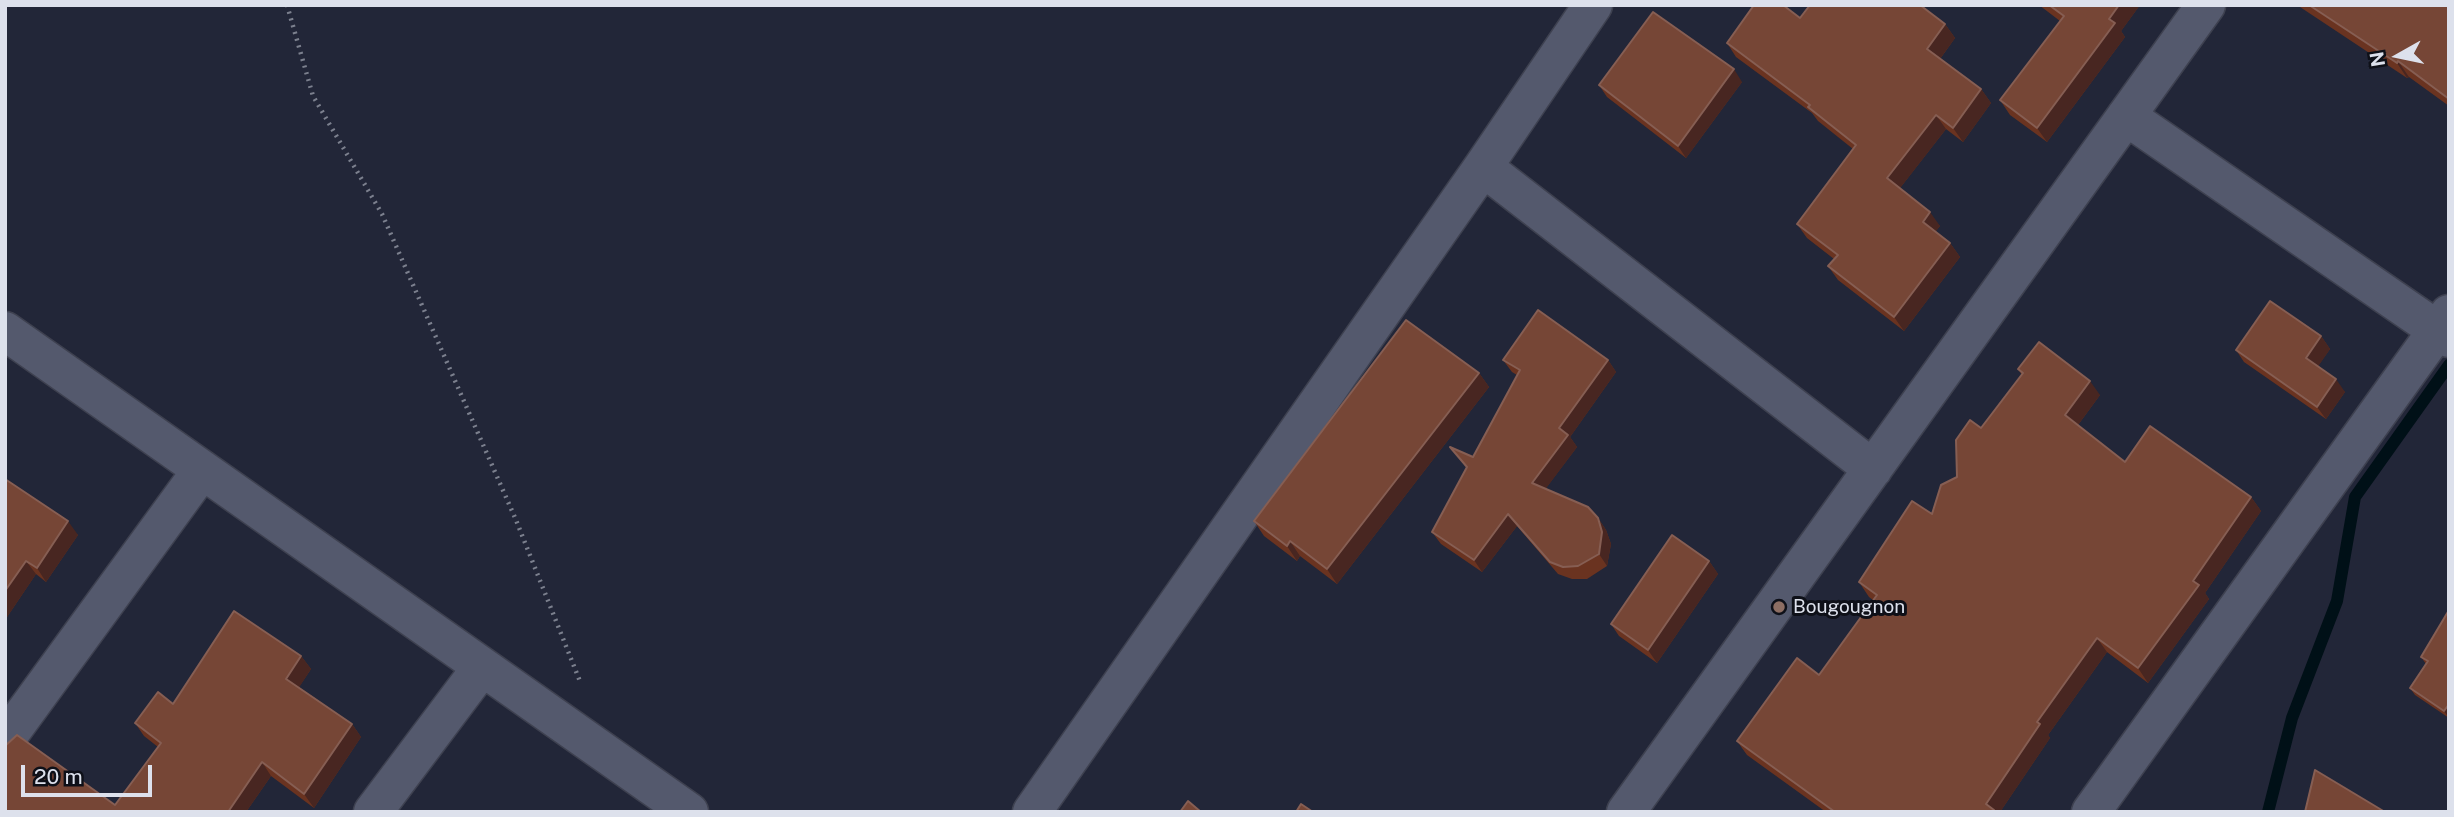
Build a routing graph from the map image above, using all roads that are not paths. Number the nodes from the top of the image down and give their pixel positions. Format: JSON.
{"nodes":[{"id":1,"x":1593,"y":5,"type":"edge"},
{"id":2,"x":2206,"y":5,"type":"edge"},
{"id":3,"x":2126,"y":117,"type":"junction"},
{"id":4,"x":1483,"y":167,"type":"junction"},
{"id":5,"x":2445,"y":328,"type":"edge"},
{"id":6,"x":5,"y":331,"type":"edge"},
{"id":7,"x":1873,"y":469,"type":"junction"},
{"id":8,"x":202,"y":470,"type":"junction"},
{"id":9,"x":482,"y":667,"type":"junction"},
{"id":10,"x":5,"y":740,"type":"edge"},
{"id":11,"x":373,"y":812,"type":"edge"},
{"id":12,"x":689,"y":812,"type":"edge"},
{"id":13,"x":1032,"y":812,"type":"edge"},
{"id":14,"x":1626,"y":812,"type":"edge"},
{"id":15,"x":2091,"y":812,"type":"edge"}],
"edges":[{"from":1,"to":4,"type":"street"},
{"from":2,"to":3,"type":"street"},
{"from":3,"to":5,"type":"street"},
{"from":3,"to":7,"type":"street"},
{"from":4,"to":7,"type":"street"},
{"from":4,"to":13,"type":"street"},
{"from":5,"to":15,"type":"street"},
{"from":6,"to":8,"type":"street"},
{"from":7,"to":14,"type":"street"},
{"from":8,"to":9,"type":"street"},
{"from":8,"to":10,"type":"street"},
{"from":9,"to":11,"type":"street"},
{"from":9,"to":12,"type":"street"}]}
